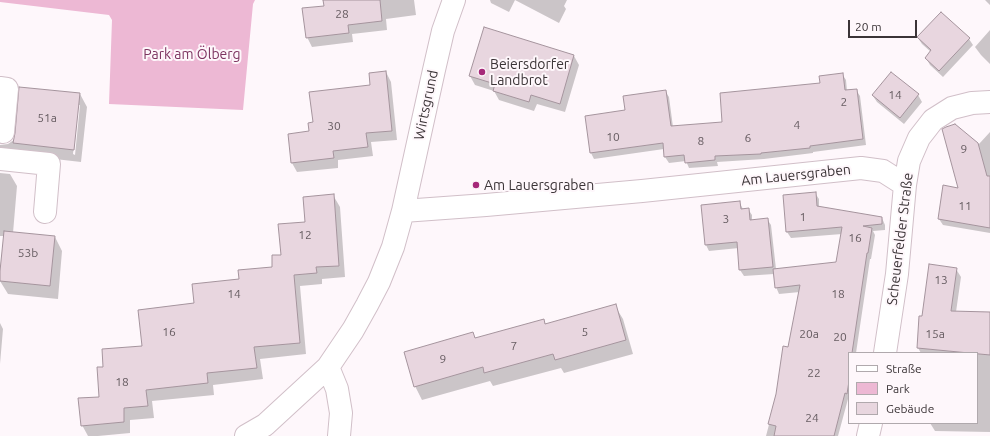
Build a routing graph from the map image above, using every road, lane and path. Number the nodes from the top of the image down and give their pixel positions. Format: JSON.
{"nodes":[{"id":1,"x":454,"y":0,"type":"edge"},
{"id":2,"x":0,"y":88,"type":"edge"},
{"id":3,"x":990,"y":102,"type":"edge"},
{"id":4,"x":3,"y":132,"type":"dead end"},
{"id":5,"x":0,"y":159,"type":"edge"},
{"id":6,"x":905,"y":185,"type":"junction"},
{"id":7,"x":403,"y":210,"type":"junction"},
{"id":8,"x":45,"y":212,"type":"dead end"},
{"id":9,"x":885,"y":352,"type":"edge"},
{"id":10,"x":328,"y":367,"type":"junction"},
{"id":11,"x":871,"y":424,"type":"edge"},
{"id":12,"x":246,"y":436,"type":"edge"},
{"id":13,"x":339,"y":436,"type":"edge"},
{"id":14,"x":868,"y":436,"type":"edge"}],
"edges":[{"from":1,"to":7,"type":"street","name":"Wirtsgrund"},
{"from":2,"to":4,"type":"street"},
{"from":3,"to":6,"type":"street","name":"Scheuerfelder Straße"},
{"from":5,"to":8,"type":"street"},
{"from":6,"to":7,"type":"street","name":"Am Lauersgraben"},
{"from":6,"to":9,"type":"street","name":"Scheuerfelder Straße"},
{"from":7,"to":10,"type":"street"},
{"from":10,"to":12,"type":"street"},
{"from":10,"to":13,"type":"street"},
{"from":11,"to":14,"type":"street"}]}
